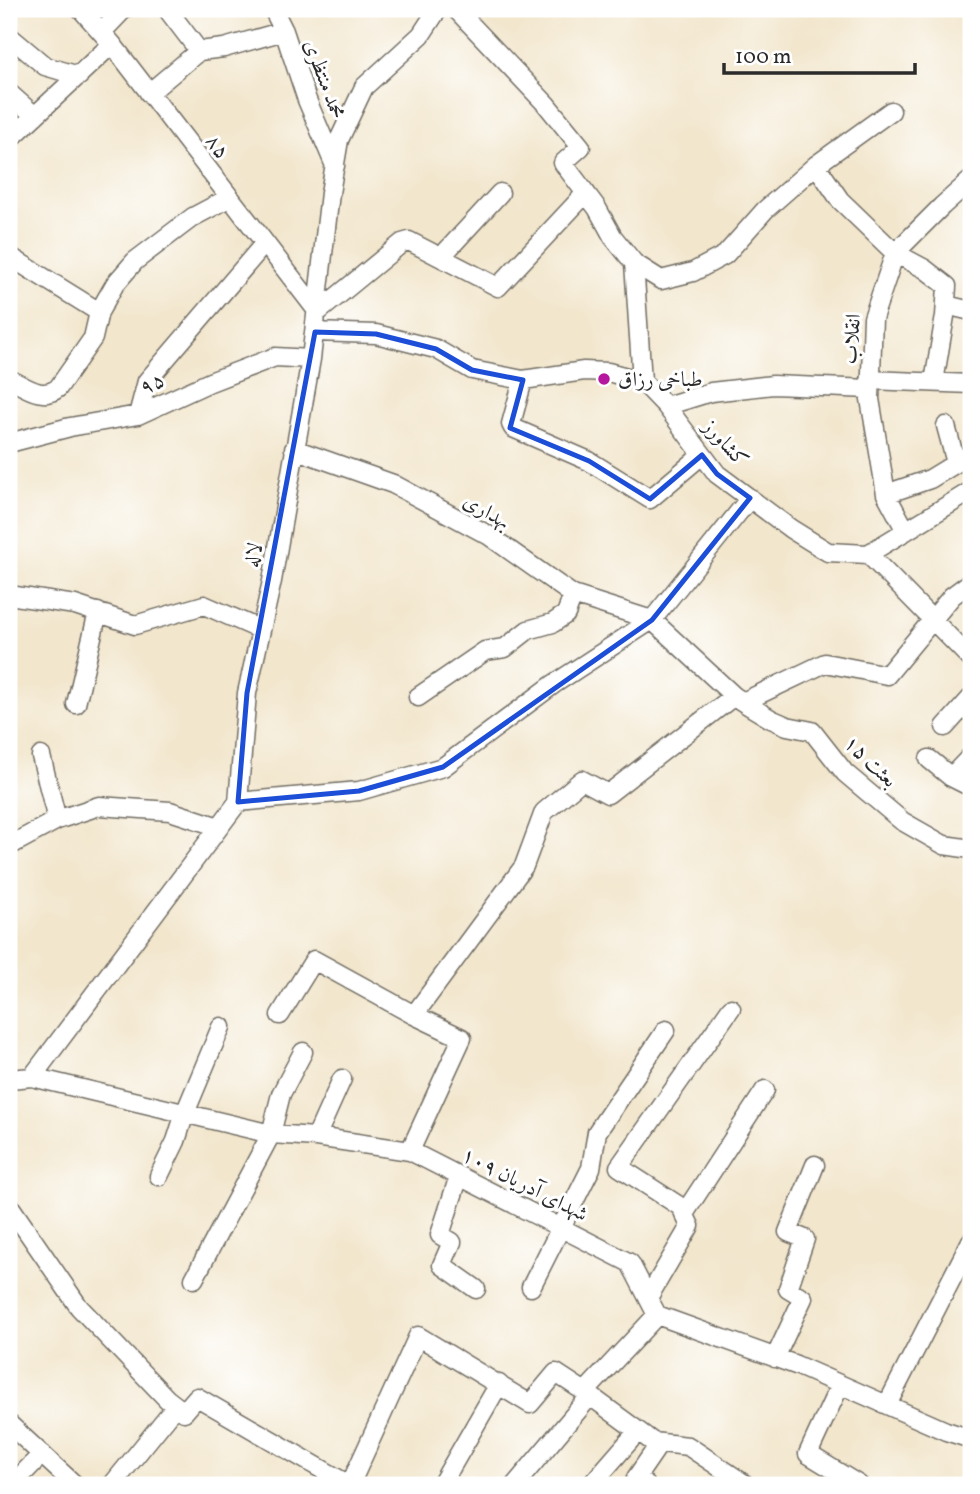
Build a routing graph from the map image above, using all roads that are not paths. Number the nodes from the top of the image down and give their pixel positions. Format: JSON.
{"nodes":[{"id":1,"x":81,"y":9,"type":"edge"},
{"id":2,"x":124,"y":9,"type":"edge"},
{"id":3,"x":167,"y":9,"type":"edge"},
{"id":4,"x":273,"y":9,"type":"edge"},
{"id":5,"x":438,"y":9,"type":"edge"},
{"id":6,"x":456,"y":9,"type":"edge"},
{"id":7,"x":284,"y":30,"type":"junction"},
{"id":8,"x":9,"y":36,"type":"edge"},
{"id":9,"x":107,"y":38,"type":"junction"},
{"id":10,"x":199,"y":51,"type":"junction"},
{"id":11,"x":79,"y":76,"type":"junction"},
{"id":12,"x":9,"y":93,"type":"edge"},
{"id":13,"x":149,"y":93,"type":"junction"},
{"id":14,"x":891,"y":111,"type":"dead end"},
{"id":15,"x":35,"y":116,"type":"junction"},
{"id":16,"x":9,"y":140,"type":"edge"},
{"id":17,"x":817,"y":165,"type":"junction"},
{"id":18,"x":334,"y":166,"type":"junction"},
{"id":19,"x":971,"y":180,"type":"edge"},
{"id":20,"x":500,"y":193,"type":"dead end"},
{"id":21,"x":586,"y":193,"type":"junction"},
{"id":22,"x":229,"y":198,"type":"junction"},
{"id":23,"x":264,"y":244,"type":"junction"},
{"id":24,"x":895,"y":253,"type":"junction"},
{"id":25,"x":9,"y":256,"type":"edge"},
{"id":26,"x":441,"y":257,"type":"junction"},
{"id":27,"x":634,"y":263,"type":"junction"},
{"id":28,"x":946,"y":304,"type":"junction"},
{"id":29,"x":971,"y":311,"type":"edge"},
{"id":30,"x":99,"y":312,"type":"junction"},
{"id":31,"x":318,"y":312,"type":"junction"},
{"id":32,"x":315,"y":332,"type":"junction"},
{"id":33,"x":311,"y":359,"type":"junction"},
{"id":34,"x":9,"y":379,"type":"edge"},
{"id":35,"x":523,"y":380,"type":"junction"},
{"id":36,"x":642,"y":381,"type":"junction"},
{"id":37,"x":934,"y":383,"type":"junction"},
{"id":38,"x":971,"y":384,"type":"edge"},
{"id":39,"x":870,"y":385,"type":"junction"},
{"id":40,"x":666,"y":406,"type":"junction"},
{"id":41,"x":138,"y":415,"type":"junction"},
{"id":42,"x":946,"y":426,"type":"dead end"},
{"id":43,"x":9,"y":443,"type":"edge"},
{"id":44,"x":294,"y":449,"type":"junction"},
{"id":45,"x":702,"y":455,"type":"junction"},
{"id":46,"x":964,"y":459,"type":"edge"},
{"id":47,"x":930,"y":480,"type":"junction"},
{"id":48,"x":971,"y":491,"type":"edge"},
{"id":49,"x":886,"y":494,"type":"junction"},
{"id":50,"x":750,"y":498,"type":"junction"},
{"id":51,"x":944,"y":508,"type":"junction"},
{"id":52,"x":906,"y":531,"type":"junction"},
{"id":53,"x":868,"y":554,"type":"junction"},
{"id":54,"x":971,"y":582,"type":"edge"},
{"id":55,"x":9,"y":595,"type":"edge"},
{"id":56,"x":573,"y":595,"type":"junction"},
{"id":57,"x":98,"y":612,"type":"junction"},
{"id":58,"x":932,"y":619,"type":"junction"},
{"id":59,"x":652,"y":620,"type":"junction"},
{"id":60,"x":261,"y":630,"type":"junction"},
{"id":61,"x":971,"y":659,"type":"edge"},
{"id":62,"x":418,"y":697,"type":"dead end"},
{"id":63,"x":971,"y":698,"type":"edge"},
{"id":64,"x":738,"y":699,"type":"junction"},
{"id":65,"x":76,"y":704,"type":"dead end"},
{"id":66,"x":945,"y":727,"type":"dead end"},
{"id":67,"x":41,"y":756,"type":"dead end"},
{"id":68,"x":971,"y":756,"type":"edge"},
{"id":69,"x":929,"y":759,"type":"dead end"},
{"id":70,"x":951,"y":777,"type":"junction"},
{"id":71,"x":971,"y":787,"type":"edge"},
{"id":72,"x":238,"y":802,"type":"junction"},
{"id":73,"x":57,"y":820,"type":"junction"},
{"id":74,"x":219,"y":827,"type":"junction"},
{"id":75,"x":9,"y":846,"type":"edge"},
{"id":76,"x":971,"y":849,"type":"edge"},
{"id":77,"x":731,"y":1008,"type":"dead end"},
{"id":78,"x":280,"y":1015,"type":"dead end"},
{"id":79,"x":414,"y":1015,"type":"junction"},
{"id":80,"x":220,"y":1027,"type":"dead end"},
{"id":81,"x":666,"y":1030,"type":"dead end"},
{"id":82,"x":303,"y":1052,"type":"dead end"},
{"id":83,"x":32,"y":1077,"type":"junction"},
{"id":84,"x":9,"y":1079,"type":"edge"},
{"id":85,"x":342,"y":1079,"type":"dead end"},
{"id":86,"x":765,"y":1090,"type":"dead end"},
{"id":87,"x":185,"y":1113,"type":"junction"},
{"id":88,"x":271,"y":1134,"type":"junction"},
{"id":89,"x":316,"y":1137,"type":"junction"},
{"id":90,"x":410,"y":1151,"type":"junction"},
{"id":91,"x":815,"y":1165,"type":"dead end"},
{"id":92,"x":159,"y":1176,"type":"dead end"},
{"id":93,"x":459,"y":1176,"type":"junction"},
{"id":94,"x":9,"y":1205,"type":"edge"},
{"id":95,"x":684,"y":1214,"type":"junction"},
{"id":96,"x":562,"y":1228,"type":"junction"},
{"id":97,"x":971,"y":1241,"type":"edge"},
{"id":98,"x":194,"y":1279,"type":"dead end"},
{"id":99,"x":531,"y":1287,"type":"dead end"},
{"id":100,"x":476,"y":1289,"type":"dead end"},
{"id":101,"x":648,"y":1298,"type":"junction"},
{"id":102,"x":657,"y":1315,"type":"junction"},
{"id":103,"x":775,"y":1358,"type":"junction"},
{"id":104,"x":499,"y":1384,"type":"junction"},
{"id":105,"x":840,"y":1385,"type":"junction"},
{"id":106,"x":588,"y":1394,"type":"junction"},
{"id":107,"x":887,"y":1405,"type":"junction"},
{"id":108,"x":176,"y":1406,"type":"junction"},
{"id":109,"x":9,"y":1424,"type":"edge"},
{"id":110,"x":638,"y":1431,"type":"junction"},
{"id":111,"x":971,"y":1439,"type":"edge"},
{"id":112,"x":660,"y":1443,"type":"junction"},
{"id":113,"x":42,"y":1454,"type":"junction"},
{"id":114,"x":12,"y":1485,"type":"edge"},
{"id":115,"x":75,"y":1485,"type":"edge"},
{"id":116,"x":112,"y":1485,"type":"edge"},
{"id":117,"x":350,"y":1485,"type":"edge"},
{"id":118,"x":441,"y":1485,"type":"edge"},
{"id":119,"x":515,"y":1485,"type":"edge"},
{"id":120,"x":591,"y":1485,"type":"edge"},
{"id":121,"x":646,"y":1485,"type":"edge"},
{"id":122,"x":746,"y":1485,"type":"edge"},
{"id":123,"x":859,"y":1485,"type":"edge"}],
"edges":[{"from":1,"to":9,"type":"street","name":"۸۵"},
{"from":2,"to":9,"type":"street"},
{"from":3,"to":10,"type":"street"},
{"from":4,"to":7,"type":"street","name":"محمد منتظری"},
{"from":5,"to":18,"type":"street","name":"لاله"},
{"from":6,"to":21,"type":"street"},
{"from":7,"to":10,"type":"street"},
{"from":7,"to":18,"type":"street","name":"محمد منتظری"},
{"from":8,"to":11,"type":"street"},
{"from":9,"to":11,"type":"street"},
{"from":9,"to":13,"type":"street","name":"۸۵"},
{"from":10,"to":13,"type":"street"},
{"from":11,"to":15,"type":"street"},
{"from":12,"to":15,"type":"street"},
{"from":13,"to":22,"type":"street","name":"۸۵"},
{"from":14,"to":17,"type":"street"},
{"from":15,"to":16,"type":"street"},
{"from":17,"to":24,"type":"street"},
{"from":17,"to":27,"type":"street"},
{"from":18,"to":31,"type":"street","name":"لاله"},
{"from":19,"to":24,"type":"street","name":"انقلاب"},
{"from":20,"to":26,"type":"street"},
{"from":21,"to":26,"type":"street"},
{"from":21,"to":27,"type":"street"},
{"from":22,"to":23,"type":"street","name":"۸۵"},
{"from":22,"to":30,"type":"street"},
{"from":23,"to":31,"type":"street","name":"۸۵"},
{"from":23,"to":41,"type":"street"},
{"from":24,"to":28,"type":"street"},
{"from":24,"to":39,"type":"street","name":"انقلاب"},
{"from":25,"to":30,"type":"street"},
{"from":26,"to":31,"type":"street"},
{"from":27,"to":36,"type":"street"},
{"from":28,"to":29,"type":"street"},
{"from":28,"to":37,"type":"street"},
{"from":30,"to":34,"type":"street"},
{"from":31,"to":32,"type":"street","name":"لاله"},
{"from":32,"to":33,"type":"street","name":"لاله"},
{"from":32,"to":35,"type":"street"},
{"from":33,"to":41,"type":"street","name":"۹۵"},
{"from":33,"to":44,"type":"street","name":"لاله"},
{"from":35,"to":36,"type":"street"},
{"from":35,"to":45,"type":"street"},
{"from":36,"to":40,"type":"street","name":"کشاورز"},
{"from":37,"to":38,"type":"street"},
{"from":37,"to":39,"type":"street"},
{"from":39,"to":40,"type":"street"},
{"from":39,"to":49,"type":"street","name":"انقلاب"},
{"from":40,"to":45,"type":"street","name":"کشاورز"},
{"from":41,"to":43,"type":"street","name":"۹۵"},
{"from":42,"to":46,"type":"street"},
{"from":44,"to":56,"type":"street","name":"بهداری"},
{"from":44,"to":60,"type":"street","name":"لاله"},
{"from":45,"to":50,"type":"street","name":"کشاورز"},
{"from":46,"to":47,"type":"street"},
{"from":47,"to":49,"type":"street"},
{"from":47,"to":51,"type":"street"},
{"from":48,"to":51,"type":"street"},
{"from":49,"to":52,"type":"street","name":"انقلاب"},
{"from":50,"to":53,"type":"street","name":"کشاورز"},
{"from":50,"to":59,"type":"street"},
{"from":51,"to":52,"type":"street"},
{"from":52,"to":53,"type":"street"},
{"from":53,"to":58,"type":"street"},
{"from":54,"to":58,"type":"street"},
{"from":55,"to":57,"type":"street"},
{"from":56,"to":59,"type":"street","name":"بهداری"},
{"from":56,"to":62,"type":"street"},
{"from":57,"to":60,"type":"street"},
{"from":57,"to":65,"type":"street"},
{"from":58,"to":61,"type":"street"},
{"from":58,"to":64,"type":"street"},
{"from":59,"to":64,"type":"street","name":"بعثت ۱۵"},
{"from":59,"to":72,"type":"street"},
{"from":60,"to":72,"type":"street","name":"لاله"},
{"from":63,"to":66,"type":"street"},
{"from":64,"to":76,"type":"street","name":"بعثت ۱۵"},
{"from":64,"to":79,"type":"street"},
{"from":67,"to":73,"type":"street"},
{"from":68,"to":70,"type":"street"},
{"from":69,"to":70,"type":"street"},
{"from":70,"to":71,"type":"street"},
{"from":72,"to":74,"type":"street"},
{"from":73,"to":74,"type":"street"},
{"from":73,"to":75,"type":"street"},
{"from":74,"to":83,"type":"street"},
{"from":77,"to":95,"type":"street"},
{"from":78,"to":79,"type":"street"},
{"from":79,"to":90,"type":"street"},
{"from":80,"to":87,"type":"street"},
{"from":81,"to":96,"type":"street"},
{"from":82,"to":88,"type":"street"},
{"from":83,"to":84,"type":"street","name":"شهدای آدریان ۱۰۹"},
{"from":83,"to":87,"type":"street","name":"شهدای آدریان ۱۰۹"},
{"from":85,"to":89,"type":"street"},
{"from":86,"to":95,"type":"street"},
{"from":87,"to":88,"type":"street","name":"شهدای آدریان ۱۰۹"},
{"from":87,"to":92,"type":"street"},
{"from":88,"to":89,"type":"street","name":"شهدای آدریان ۱۰۹"},
{"from":88,"to":98,"type":"street"},
{"from":89,"to":90,"type":"street","name":"شهدای آدریان ۱۰۹"},
{"from":90,"to":93,"type":"street","name":"شهدای آدریان ۱۰۹"},
{"from":91,"to":103,"type":"street"},
{"from":93,"to":96,"type":"street","name":"شهدای آدریان ۱۰۹"},
{"from":93,"to":100,"type":"street"},
{"from":94,"to":108,"type":"street"},
{"from":95,"to":101,"type":"street"},
{"from":96,"to":99,"type":"street"},
{"from":96,"to":101,"type":"street","name":"شهدای آدریان ۱۰۹"},
{"from":97,"to":107,"type":"street"},
{"from":101,"to":102,"type":"street","name":"شهدای آدریان ۱۰۹"},
{"from":102,"to":103,"type":"street"},
{"from":102,"to":106,"type":"street"},
{"from":103,"to":105,"type":"street"},
{"from":104,"to":106,"type":"street"},
{"from":104,"to":117,"type":"street"},
{"from":104,"to":118,"type":"street"},
{"from":105,"to":107,"type":"street"},
{"from":105,"to":123,"type":"street"},
{"from":106,"to":110,"type":"street"},
{"from":106,"to":119,"type":"street"},
{"from":107,"to":111,"type":"street"},
{"from":108,"to":116,"type":"street"},
{"from":108,"to":117,"type":"street"},
{"from":109,"to":113,"type":"street"},
{"from":110,"to":112,"type":"street"},
{"from":110,"to":120,"type":"street"},
{"from":112,"to":121,"type":"street"},
{"from":112,"to":122,"type":"street"},
{"from":113,"to":114,"type":"street"},
{"from":113,"to":115,"type":"street"}]}
